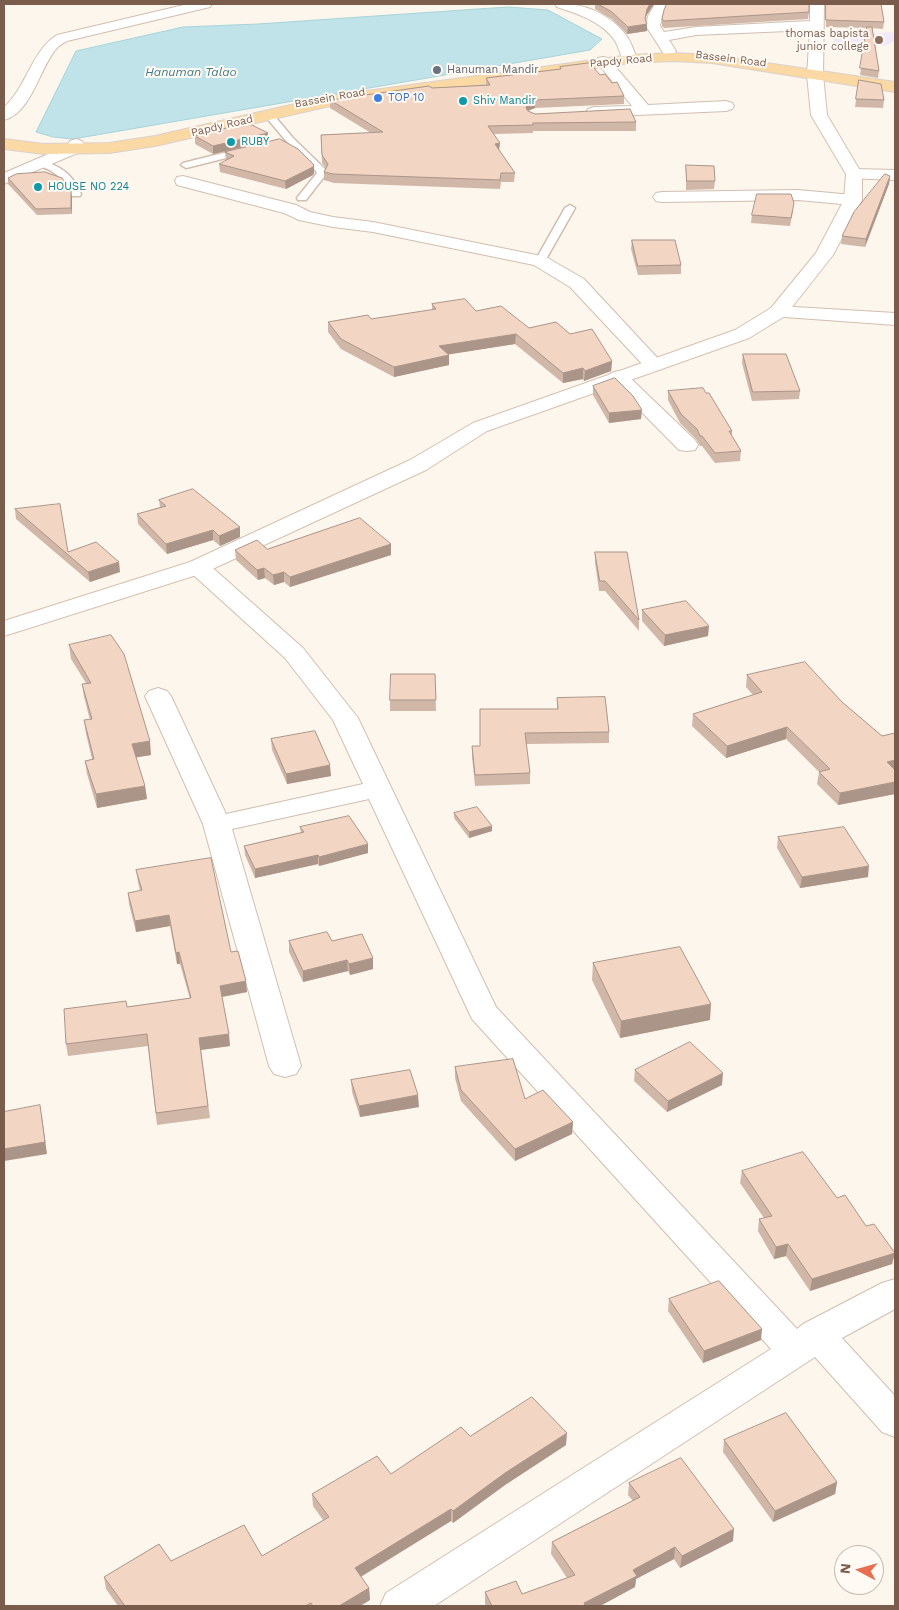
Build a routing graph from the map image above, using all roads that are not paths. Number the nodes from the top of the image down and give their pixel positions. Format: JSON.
{"nodes":[{"id":1,"x":205,"y":4,"type":"edge"},
{"id":2,"x":562,"y":4,"type":"edge"},
{"id":3,"x":662,"y":4,"type":"edge"},
{"id":4,"x":817,"y":4,"type":"edge"},
{"id":5,"x":817,"y":25,"type":"junction"},
{"id":6,"x":661,"y":37,"type":"junction"},
{"id":7,"x":672,"y":55,"type":"junction"},
{"id":8,"x":629,"y":56,"type":"junction"},
{"id":9,"x":603,"y":61,"type":"junction"},
{"id":10,"x":815,"y":73,"type":"junction"},
{"id":11,"x":895,"y":83,"type":"edge"},
{"id":12,"x":895,"y":87,"type":"edge"},
{"id":13,"x":726,"y":106,"type":"dead end"},
{"id":14,"x":643,"y":109,"type":"junction"},
{"id":15,"x":574,"y":113,"type":"edge"},
{"id":16,"x":4,"y":115,"type":"edge"},
{"id":17,"x":269,"y":115,"type":"junction"},
{"id":18,"x":4,"y":138,"type":"edge"},
{"id":19,"x":4,"y":144,"type":"edge"},
{"id":20,"x":261,"y":146,"type":"edge"},
{"id":21,"x":75,"y":147,"type":"junction"},
{"id":22,"x":42,"y":164,"type":"junction"},
{"id":23,"x":184,"y":173,"type":"joint"},
{"id":24,"x":854,"y":174,"type":"junction"},
{"id":25,"x":895,"y":175,"type":"edge"},
{"id":26,"x":4,"y":179,"type":"edge"},
{"id":27,"x":76,"y":194,"type":"dead end"},
{"id":28,"x":662,"y":197,"type":"dead end"},
{"id":29,"x":302,"y":198,"type":"dead end"},
{"id":30,"x":852,"y":200,"type":"junction"},
{"id":31,"x":570,"y":208,"type":"dead end"},
{"id":32,"x":540,"y":261,"type":"junction"},
{"id":33,"x":778,"y":312,"type":"junction"},
{"id":34,"x":895,"y":320,"type":"edge"},
{"id":35,"x":654,"y":365,"type":"junction"},
{"id":36,"x":618,"y":378,"type":"junction"},
{"id":37,"x":686,"y":445,"type":"dead end"},
{"id":38,"x":198,"y":567,"type":"junction"},
{"id":39,"x":4,"y":629,"type":"edge"},
{"id":40,"x":158,"y":696,"type":"dead end"},
{"id":41,"x":378,"y":789,"type":"junction"},
{"id":42,"x":217,"y":824,"type":"junction"},
{"id":43,"x":285,"y":1066,"type":"dead end"},
{"id":44,"x":895,"y":1293,"type":"edge"},
{"id":45,"x":806,"y":1343,"type":"junction"},
{"id":46,"x":895,"y":1421,"type":"edge"},
{"id":47,"x":402,"y":1606,"type":"edge"}],
"edges":[{"from":1,"to":16,"type":"street"},
{"from":2,"to":8,"type":"street"},
{"from":3,"to":6,"type":"street"},
{"from":4,"to":5,"type":"street"},
{"from":5,"to":6,"type":"street"},
{"from":5,"to":10,"type":"street"},
{"from":6,"to":7,"type":"street"},
{"from":7,"to":8,"type":"main road","name":"Papdy Road"},
{"from":7,"to":10,"type":"main road","name":"Papdy Road"},
{"from":8,"to":9,"type":"main road","name":"Papdy Road"},
{"from":8,"to":21,"type":"main road","name":"Bassein Road"},
{"from":9,"to":14,"type":"street"},
{"from":9,"to":17,"type":"main road","name":"Papdy Road"},
{"from":10,"to":11,"type":"main road"},
{"from":10,"to":12,"type":"main road"},
{"from":10,"to":24,"type":"street"},
{"from":13,"to":14,"type":"street"},
{"from":14,"to":15,"type":"street"},
{"from":17,"to":21,"type":"main road","name":"Papdy Road"},
{"from":17,"to":29,"type":"lane"},
{"from":18,"to":21,"type":"main road","name":"Bassein Road"},
{"from":19,"to":21,"type":"main road","name":"Bassein Road"},
{"from":20,"to":23,"type":"lane"},
{"from":21,"to":22,"type":"street"},
{"from":22,"to":26,"type":"street"},
{"from":22,"to":27,"type":"lane"},
{"from":23,"to":32,"type":"street"},
{"from":24,"to":25,"type":"street"},
{"from":24,"to":30,"type":"street"},
{"from":28,"to":30,"type":"street"},
{"from":30,"to":33,"type":"street"},
{"from":31,"to":32,"type":"lane"},
{"from":32,"to":35,"type":"street"},
{"from":33,"to":34,"type":"street"},
{"from":33,"to":35,"type":"street"},
{"from":35,"to":36,"type":"street"},
{"from":36,"to":37,"type":"street"},
{"from":36,"to":38,"type":"street"},
{"from":38,"to":39,"type":"street"},
{"from":38,"to":41,"type":"street"},
{"from":40,"to":42,"type":"street"},
{"from":41,"to":42,"type":"street"},
{"from":41,"to":45,"type":"street"},
{"from":42,"to":43,"type":"street"},
{"from":44,"to":45,"type":"street"},
{"from":45,"to":46,"type":"street"},
{"from":45,"to":47,"type":"street"}]}
